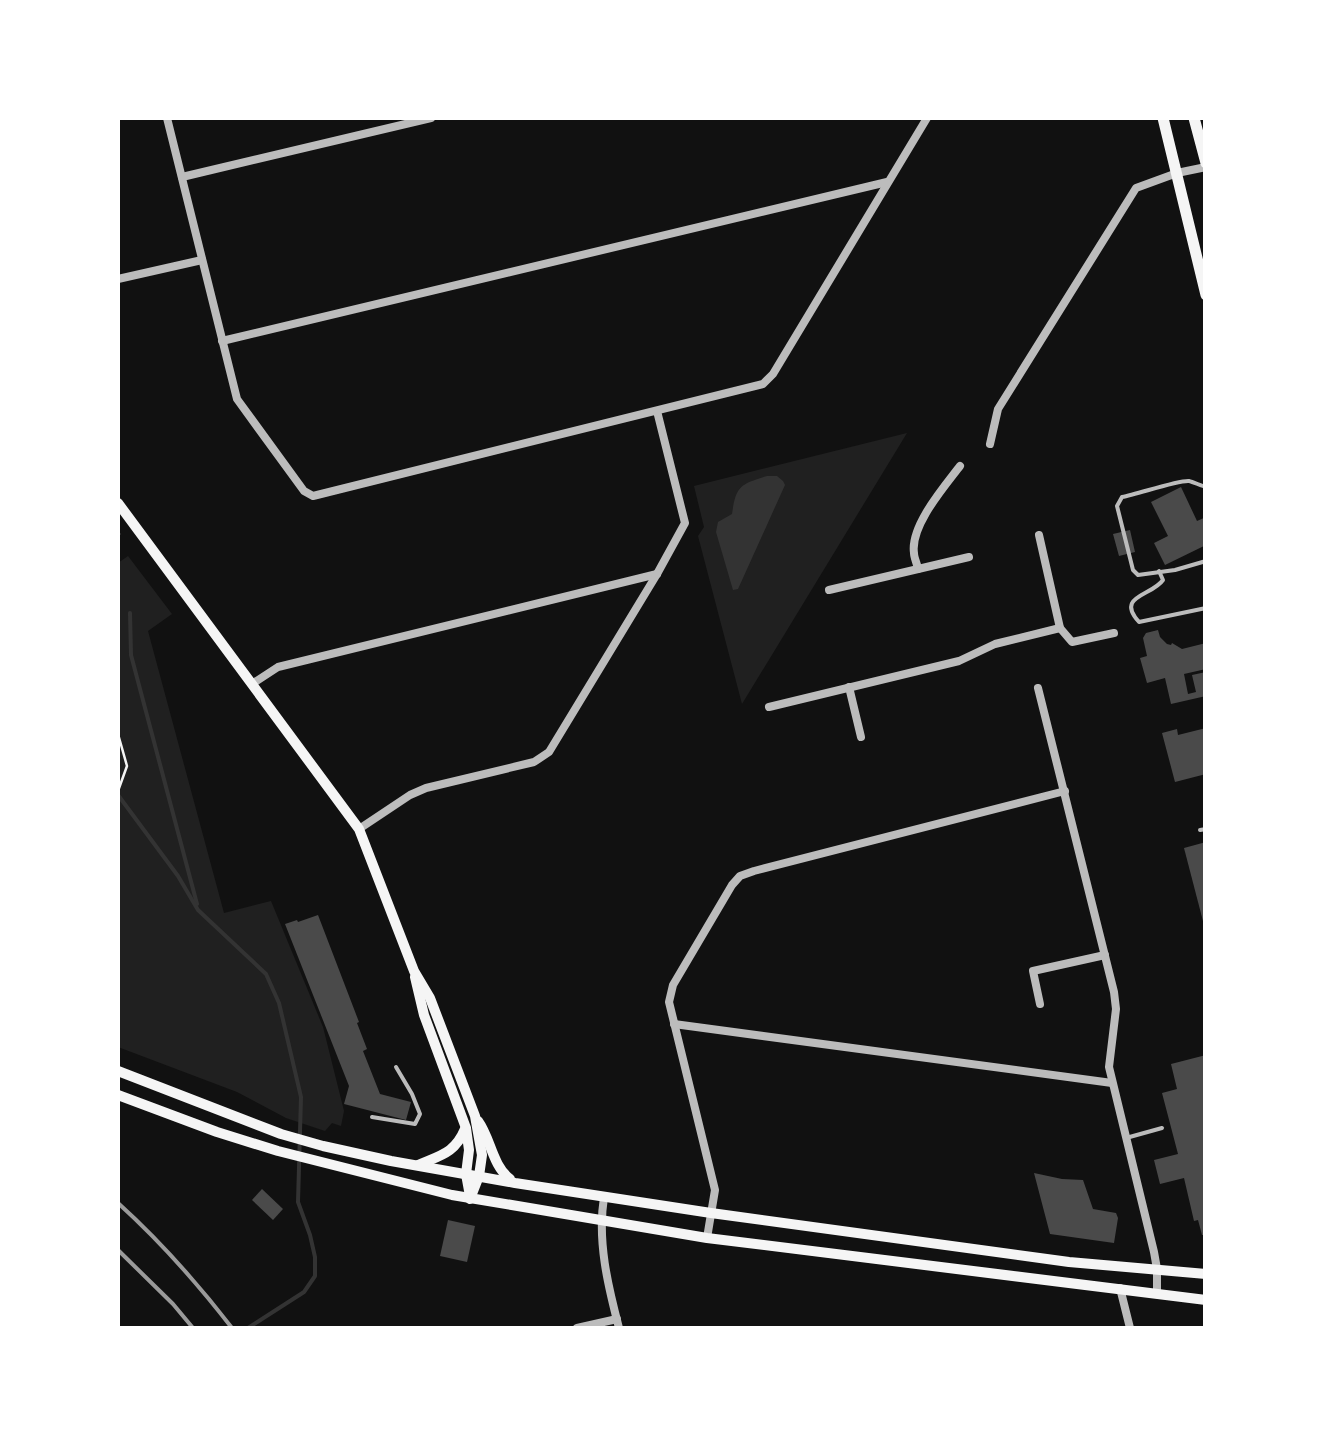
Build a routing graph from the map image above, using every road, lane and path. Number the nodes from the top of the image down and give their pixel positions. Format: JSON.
{"nodes":[{"id":1,"x":167,"y":118,"type":"edge"},
{"id":2,"x":430,"y":118,"type":"edge"},
{"id":3,"x":927,"y":118,"type":"edge"},
{"id":4,"x":1163,"y":118,"type":"edge"},
{"id":5,"x":1194,"y":118,"type":"edge"},
{"id":6,"x":1206,"y":165,"type":"edge"},
{"id":7,"x":1176,"y":173,"type":"junction"},
{"id":8,"x":182,"y":176,"type":"junction"},
{"id":9,"x":887,"y":182,"type":"junction"},
{"id":10,"x":202,"y":260,"type":"junction"},
{"id":11,"x":118,"y":279,"type":"edge"},
{"id":12,"x":1206,"y":294,"type":"edge"},
{"id":13,"x":222,"y":341,"type":"junction"},
{"id":14,"x":657,"y":411,"type":"junction"},
{"id":15,"x":990,"y":444,"type":"dead end"},
{"id":16,"x":960,"y":466,"type":"dead end"},
{"id":17,"x":1206,"y":487,"type":"edge"},
{"id":18,"x":118,"y":502,"type":"edge"},
{"id":19,"x":1039,"y":535,"type":"dead end"},
{"id":20,"x":969,"y":557,"type":"dead end"},
{"id":21,"x":1206,"y":561,"type":"edge"},
{"id":22,"x":918,"y":569,"type":"junction"},
{"id":23,"x":1160,"y":570,"type":"junction"},
{"id":24,"x":657,"y":574,"type":"junction"},
{"id":25,"x":829,"y":590,"type":"dead end"},
{"id":26,"x":1206,"y":608,"type":"edge"},
{"id":27,"x":1060,"y":628,"type":"junction"},
{"id":28,"x":1114,"y":633,"type":"dead end"},
{"id":29,"x":252,"y":684,"type":"junction"},
{"id":30,"x":848,"y":688,"type":"junction"},
{"id":31,"x":1038,"y":688,"type":"dead end"},
{"id":32,"x":769,"y":707,"type":"dead end"},
{"id":33,"x":118,"y":734,"type":"edge"},
{"id":34,"x":861,"y":737,"type":"dead end"},
{"id":35,"x":118,"y":791,"type":"edge"},
{"id":36,"x":1065,"y":792,"type":"junction"},
{"id":37,"x":359,"y":828,"type":"junction"},
{"id":38,"x":1105,"y":954,"type":"junction"},
{"id":39,"x":414,"y":972,"type":"junction"},
{"id":40,"x":1040,"y":1004,"type":"dead end"},
{"id":41,"x":674,"y":1024,"type":"junction"},
{"id":42,"x":396,"y":1067,"type":"dead end"},
{"id":43,"x":118,"y":1071,"type":"edge"},
{"id":44,"x":1112,"y":1082,"type":"junction"},
{"id":45,"x":118,"y":1095,"type":"edge"},
{"id":46,"x":475,"y":1116,"type":"junction"},
{"id":47,"x":372,"y":1118,"type":"dead end"},
{"id":48,"x":466,"y":1128,"type":"junction"},
{"id":49,"x":1162,"y":1128,"type":"dead end"},
{"id":50,"x":1126,"y":1138,"type":"junction"},
{"id":51,"x":417,"y":1166,"type":"junction"},
{"id":52,"x":466,"y":1174,"type":"junction"},
{"id":53,"x":479,"y":1176,"type":"junction"},
{"id":54,"x":515,"y":1183,"type":"junction"},
{"id":55,"x":604,"y":1197,"type":"junction"},
{"id":56,"x":470,"y":1199,"type":"junction"},
{"id":57,"x":711,"y":1213,"type":"junction"},
{"id":58,"x":600,"y":1220,"type":"junction"},
{"id":59,"x":707,"y":1238,"type":"junction"},
{"id":60,"x":1158,"y":1269,"type":"junction"},
{"id":61,"x":1206,"y":1274,"type":"edge"},
{"id":62,"x":1120,"y":1288,"type":"junction"},
{"id":63,"x":1158,"y":1294,"type":"junction"},
{"id":64,"x":1206,"y":1300,"type":"edge"},
{"id":65,"x":618,"y":1324,"type":"edge"},
{"id":66,"x":577,"y":1328,"type":"edge"},
{"id":67,"x":1130,"y":1328,"type":"edge"}],
"edges":[{"from":1,"to":8,"type":"street"},
{"from":2,"to":8,"type":"street"},
{"from":3,"to":9,"type":"street"},
{"from":4,"to":7,"type":"main road"},
{"from":5,"to":6,"type":"main road"},
{"from":6,"to":7,"type":"street"},
{"from":7,"to":12,"type":"main road"},
{"from":7,"to":15,"type":"street"},
{"from":8,"to":10,"type":"street"},
{"from":9,"to":13,"type":"street"},
{"from":9,"to":14,"type":"street"},
{"from":10,"to":11,"type":"street"},
{"from":10,"to":13,"type":"street"},
{"from":13,"to":14,"type":"street"},
{"from":14,"to":24,"type":"street"},
{"from":16,"to":22,"type":"street"},
{"from":17,"to":23,"type":"lane"},
{"from":18,"to":29,"type":"main road"},
{"from":19,"to":27,"type":"street"},
{"from":20,"to":22,"type":"street"},
{"from":21,"to":23,"type":"lane"},
{"from":22,"to":25,"type":"street"},
{"from":23,"to":26,"type":"lane"},
{"from":24,"to":29,"type":"street"},
{"from":24,"to":37,"type":"street"},
{"from":27,"to":28,"type":"street"},
{"from":27,"to":30,"type":"street"},
{"from":29,"to":37,"type":"main road"},
{"from":30,"to":32,"type":"street"},
{"from":30,"to":34,"type":"street"},
{"from":31,"to":36,"type":"street"},
{"from":33,"to":35,"type":"path"},
{"from":36,"to":38,"type":"street"},
{"from":36,"to":41,"type":"street"},
{"from":37,"to":39,"type":"main road"},
{"from":38,"to":40,"type":"street"},
{"from":38,"to":44,"type":"street"},
{"from":39,"to":46,"type":"main road"},
{"from":39,"to":48,"type":"main road"},
{"from":41,"to":44,"type":"street"},
{"from":41,"to":57,"type":"street"},
{"from":42,"to":47,"type":"lane"},
{"from":43,"to":51,"type":"main road"},
{"from":44,"to":50,"type":"street"},
{"from":45,"to":56,"type":"main road"},
{"from":46,"to":53,"type":"main road"},
{"from":46,"to":54,"type":"main road"},
{"from":48,"to":51,"type":"main road"},
{"from":48,"to":52,"type":"main road"},
{"from":49,"to":50,"type":"lane"},
{"from":50,"to":60,"type":"street"},
{"from":51,"to":52,"type":"main road"},
{"from":52,"to":53,"type":"main road"},
{"from":52,"to":56,"type":"main road"},
{"from":53,"to":54,"type":"main road"},
{"from":53,"to":56,"type":"main road"},
{"from":54,"to":55,"type":"main road"},
{"from":55,"to":57,"type":"main road"},
{"from":55,"to":58,"type":"street"},
{"from":56,"to":58,"type":"main road"},
{"from":57,"to":59,"type":"street"},
{"from":57,"to":60,"type":"main road"},
{"from":58,"to":59,"type":"main road"},
{"from":58,"to":65,"type":"street"},
{"from":59,"to":62,"type":"main road"},
{"from":60,"to":61,"type":"main road"},
{"from":60,"to":63,"type":"street"},
{"from":62,"to":63,"type":"main road"},
{"from":62,"to":67,"type":"street"},
{"from":63,"to":64,"type":"main road"},
{"from":65,"to":66,"type":"street"}]}
